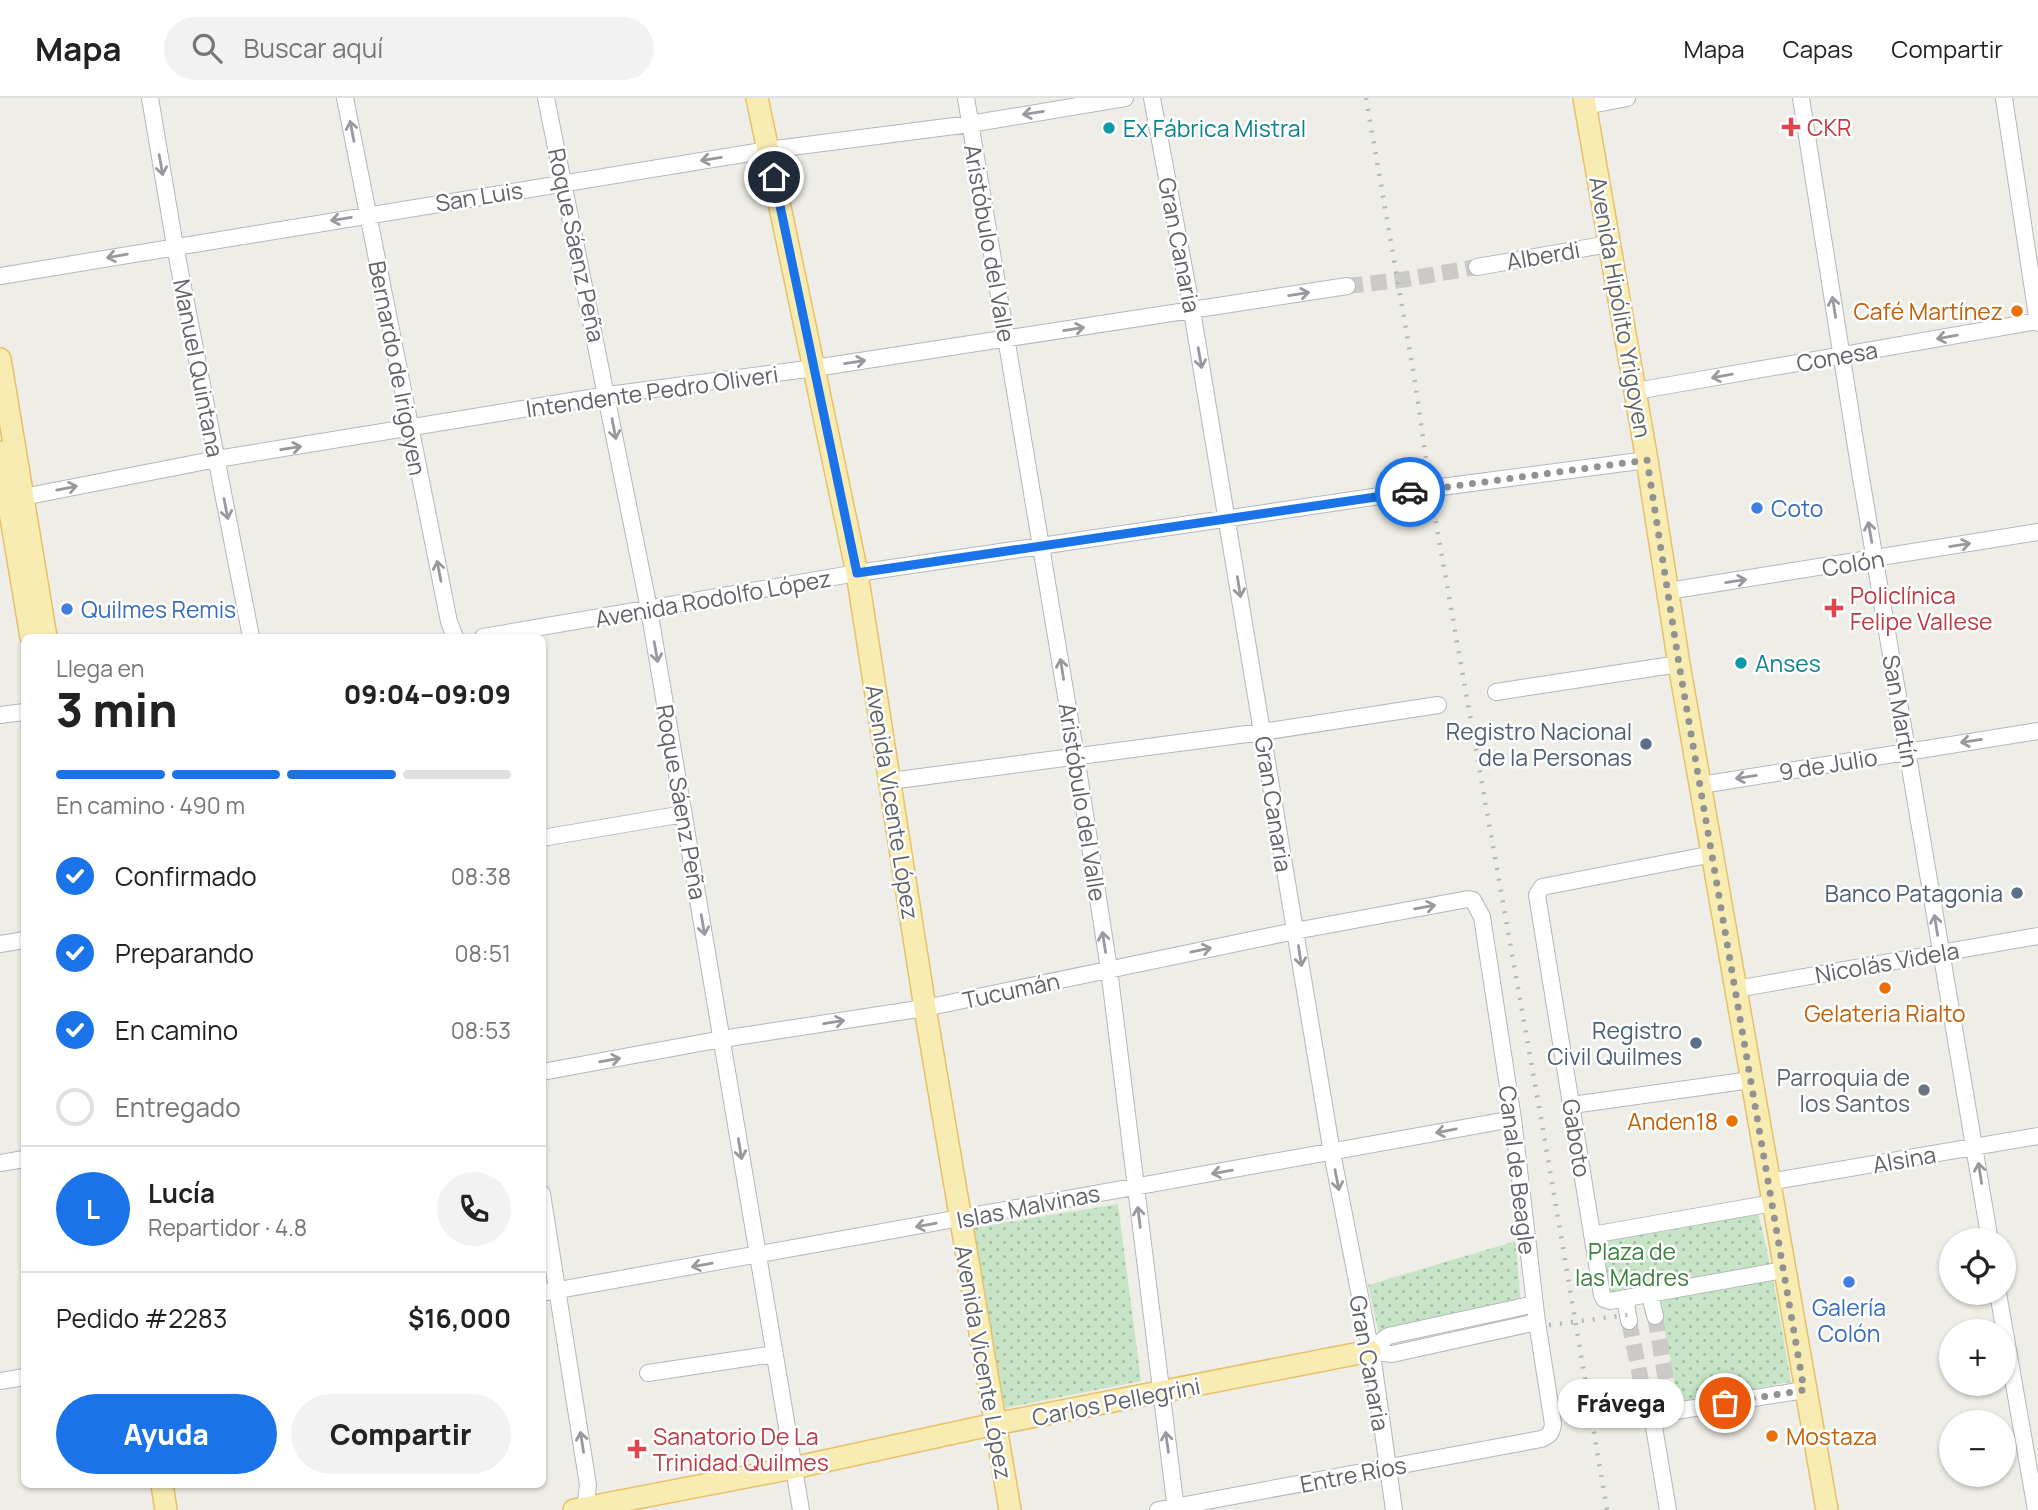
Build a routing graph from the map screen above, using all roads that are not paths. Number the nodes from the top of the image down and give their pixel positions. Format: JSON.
{"nodes":[{"id":1,"x":150,"y":98,"type":"edge"},
{"id":2,"x":345,"y":98,"type":"edge"},
{"id":3,"x":546,"y":98,"type":"edge"},
{"id":4,"x":757,"y":98,"type":"edge"},
{"id":5,"x":966,"y":98,"type":"edge"},
{"id":6,"x":1125,"y":98,"type":"edge"},
{"id":7,"x":1152,"y":98,"type":"edge"},
{"id":8,"x":1627,"y":98,"type":"edge"},
{"id":9,"x":1801,"y":98,"type":"edge"},
{"id":10,"x":2004,"y":98,"type":"edge"},
{"id":11,"x":1585,"y":102,"type":"edge"},
{"id":12,"x":970,"y":124,"type":"junction"},
{"id":13,"x":768,"y":150,"type":"junction"},
{"id":14,"x":564,"y":183,"type":"junction"},
{"id":15,"x":368,"y":215,"type":"junction"},
{"id":16,"x":1609,"y":244,"type":"junction"},
{"id":17,"x":175,"y":246,"type":"junction"},
{"id":18,"x":1477,"y":267,"type":"tunnel mouth"},
{"id":19,"x":0,"y":276,"type":"edge"},
{"id":20,"x":1347,"y":286,"type":"tunnel mouth"},
{"id":21,"x":1192,"y":311,"type":"junction"},
{"id":22,"x":2038,"y":322,"type":"edge"},
{"id":23,"x":1006,"y":340,"type":"junction"},
{"id":24,"x":1841,"y":355,"type":"junction"},
{"id":25,"x":0,"y":359,"type":"edge"},
{"id":26,"x":815,"y":369,"type":"junction"},
{"id":27,"x":1636,"y":391,"type":"junction"},
{"id":28,"x":607,"y":395,"type":"junction"},
{"id":29,"x":410,"y":429,"type":"junction"},
{"id":30,"x":0,"y":452,"type":"edge"},
{"id":31,"x":217,"y":459,"type":"junction"},
{"id":32,"x":1647,"y":460,"type":"junction"},
{"id":33,"x":10,"y":499,"type":"edge"},
{"id":34,"x":1228,"y":519,"type":"junction"},
{"id":35,"x":2038,"y":532,"type":"edge"},
{"id":36,"x":1041,"y":547,"type":"junction"},
{"id":37,"x":1875,"y":559,"type":"junction"},
{"id":38,"x":857,"y":573,"type":"junction"},
{"id":39,"x":1668,"y":591,"type":"junction"},
{"id":40,"x":649,"y":609,"type":"junction"},
{"id":41,"x":31,"y":634,"type":"edge"},
{"id":42,"x":45,"y":634,"type":"edge"},
{"id":43,"x":250,"y":634,"type":"edge"},
{"id":44,"x":454,"y":634,"type":"edge"},
{"id":45,"x":501,"y":634,"type":"edge"},
{"id":46,"x":1679,"y":664,"type":"junction"},
{"id":47,"x":1496,"y":692,"type":"dead end"},
{"id":48,"x":1438,"y":705,"type":"dead end"},
{"id":49,"x":21,"y":712,"type":"edge"},
{"id":50,"x":0,"y":715,"type":"edge"},
{"id":51,"x":2038,"y":730,"type":"edge"},
{"id":52,"x":1262,"y":732,"type":"junction"},
{"id":53,"x":1908,"y":751,"type":"junction"},
{"id":54,"x":1076,"y":756,"type":"junction"},
{"id":55,"x":890,"y":781,"type":"junction"},
{"id":56,"x":1701,"y":785,"type":"junction"},
{"id":57,"x":684,"y":814,"type":"junction"},
{"id":58,"x":546,"y":837,"type":"edge"},
{"id":59,"x":1713,"y":854,"type":"junction"},
{"id":60,"x":1476,"y":904,"type":"joint"},
{"id":61,"x":1295,"y":931,"type":"junction"},
{"id":62,"x":2038,"y":936,"type":"edge"},
{"id":63,"x":21,"y":940,"type":"edge"},
{"id":64,"x":0,"y":944,"type":"edge"},
{"id":65,"x":1941,"y":953,"type":"junction"},
{"id":66,"x":1109,"y":969,"type":"junction"},
{"id":67,"x":1736,"y":989,"type":"junction"},
{"id":68,"x":925,"y":1008,"type":"junction"},
{"id":69,"x":722,"y":1039,"type":"junction"},
{"id":70,"x":546,"y":1071,"type":"edge"},
{"id":71,"x":1751,"y":1080,"type":"junction"},
{"id":72,"x":1572,"y":1105,"type":"junction"},
{"id":73,"x":1513,"y":1119,"type":"junction"},
{"id":74,"x":2038,"y":1136,"type":"edge"},
{"id":75,"x":1975,"y":1146,"type":"junction"},
{"id":76,"x":1332,"y":1153,"type":"junction"},
{"id":77,"x":21,"y":1160,"type":"edge"},
{"id":78,"x":0,"y":1163,"type":"edge"},
{"id":79,"x":1135,"y":1186,"type":"junction"},
{"id":80,"x":1771,"y":1192,"type":"junction"},
{"id":81,"x":959,"y":1219,"type":"junction"},
{"id":82,"x":1988,"y":1228,"type":"edge"},
{"id":83,"x":1592,"y":1235,"type":"junction"},
{"id":84,"x":546,"y":1243,"type":"edge"},
{"id":85,"x":758,"y":1255,"type":"junction"},
{"id":86,"x":1784,"y":1270,"type":"junction"},
{"id":87,"x":550,"y":1292,"type":"edge"},
{"id":88,"x":1650,"y":1295,"type":"junction"},
{"id":89,"x":1625,"y":1298,"type":"junction"},
{"id":90,"x":1535,"y":1304,"type":"junction"},
{"id":91,"x":2000,"y":1305,"type":"edge"},
{"id":92,"x":1655,"y":1316,"type":"tunnel mouth"},
{"id":93,"x":1629,"y":1321,"type":"tunnel mouth"},
{"id":94,"x":1537,"y":1322,"type":"junction"},
{"id":95,"x":1370,"y":1352,"type":"junction"},
{"id":96,"x":774,"y":1354,"type":"junction"},
{"id":97,"x":648,"y":1373,"type":"dead end"},
{"id":98,"x":21,"y":1378,"type":"edge"},
{"id":99,"x":0,"y":1381,"type":"edge"},
{"id":100,"x":1804,"y":1390,"type":"junction"},
{"id":101,"x":1160,"y":1392,"type":"junction"},
{"id":102,"x":1668,"y":1392,"type":"tunnel mouth"},
{"id":103,"x":1644,"y":1396,"type":"tunnel mouth"},
{"id":104,"x":1672,"y":1412,"type":"junction"},
{"id":105,"x":1652,"y":1415,"type":"junction"},
{"id":106,"x":995,"y":1424,"type":"junction"},
{"id":107,"x":1548,"y":1436,"type":"joint"},
{"id":108,"x":1387,"y":1467,"type":"junction"},
{"id":109,"x":793,"y":1468,"type":"junction"},
{"id":110,"x":163,"y":1488,"type":"edge"},
{"id":111,"x":177,"y":1488,"type":"edge"},
{"id":112,"x":1176,"y":1508,"type":"edge"},
{"id":113,"x":582,"y":1509,"type":"edge"},
{"id":114,"x":166,"y":1510,"type":"edge"},
{"id":115,"x":180,"y":1510,"type":"edge"},
{"id":116,"x":801,"y":1510,"type":"edge"},
{"id":117,"x":1010,"y":1510,"type":"edge"},
{"id":118,"x":1158,"y":1510,"type":"edge"},
{"id":119,"x":1394,"y":1510,"type":"edge"},
{"id":120,"x":1668,"y":1510,"type":"edge"},
{"id":121,"x":1827,"y":1510,"type":"edge"},
{"id":122,"x":2036,"y":1510,"type":"edge"}],
"edges":[{"from":1,"to":17,"type":"street","name":"Manuel Quintana","one_way":true},
{"from":15,"to":2,"type":"street","name":"Bernardo de Irigoyen","one_way":true},
{"from":3,"to":14,"type":"street","name":"Roque Sáenz Peña"},
{"from":4,"to":13,"type":"main road","name":"Avenida Vicente López"},
{"from":5,"to":12,"type":"street","name":"Aristóbulo del Valle"},
{"from":6,"to":12,"type":"street","name":"San Luis","one_way":true},
{"from":7,"to":21,"type":"street","name":"Gran Canaria"},
{"from":8,"to":11,"type":"street"},
{"from":24,"to":9,"type":"street","name":"San Martín","one_way":true},
{"from":10,"to":22,"type":"street"},
{"from":11,"to":16,"type":"main road","name":"Avenida Hipólito Yrigoyen"},
{"from":12,"to":13,"type":"street","name":"San Luis"},
{"from":12,"to":23,"type":"street","name":"Aristóbulo del Valle"},
{"from":13,"to":14,"type":"street","name":"San Luis","one_way":true},
{"from":13,"to":26,"type":"main road","name":"Avenida Vicente López"},
{"from":14,"to":15,"type":"street","name":"San Luis"},
{"from":14,"to":28,"type":"street","name":"Roque Sáenz Peña"},
{"from":15,"to":17,"type":"street","name":"San Luis","one_way":true},
{"from":15,"to":29,"type":"street","name":"Bernardo de Irigoyen"},
{"from":16,"to":18,"type":"street","name":"Alberdi"},
{"from":16,"to":27,"type":"main road","name":"Avenida Hipólito Yrigoyen"},
{"from":17,"to":19,"type":"street","name":"San Luis","one_way":true},
{"from":17,"to":31,"type":"street","name":"Manuel Quintana"},
{"from":21,"to":20,"type":"street","name":"Intendente Pedro Oliveri","one_way":true},
{"from":23,"to":21,"type":"street","name":"Intendente Pedro Oliveri","one_way":true},
{"from":21,"to":34,"type":"street","name":"Gran Canaria","one_way":true},
{"from":22,"to":24,"type":"street","name":"Conesa","one_way":true},
{"from":26,"to":23,"type":"street","name":"Intendente Pedro Oliveri","one_way":true},
{"from":23,"to":36,"type":"street","name":"Aristóbulo del Valle"},
{"from":24,"to":27,"type":"street","name":"Conesa","one_way":true},
{"from":37,"to":24,"type":"street","name":"San Martín","one_way":true},
{"from":25,"to":33,"type":"main road"},
{"from":26,"to":28,"type":"street","name":"Intendente Pedro Oliveri"},
{"from":26,"to":38,"type":"main road","name":"Avenida Vicente López"},
{"from":27,"to":32,"type":"main road","name":"Avenida Hipólito Yrigoyen"},
{"from":28,"to":29,"type":"street","name":"Intendente Pedro Oliveri"},
{"from":28,"to":40,"type":"street","name":"Roque Sáenz Peña","one_way":true},
{"from":31,"to":29,"type":"street","name":"Intendente Pedro Oliveri","one_way":true},
{"from":44,"to":29,"type":"street","name":"Bernardo de Irigoyen","one_way":true},
{"from":30,"to":33,"type":"main road"},
{"from":33,"to":31,"type":"street","name":"Intendente Pedro Oliveri","one_way":true},
{"from":31,"to":43,"type":"street","name":"Manuel Quintana","one_way":true},
{"from":32,"to":34,"type":"street","name":"Avenida Rodolfo López"},
{"from":32,"to":39,"type":"main road","name":"Avenida Hipólito Yrigoyen"},
{"from":33,"to":41,"type":"main road"},
{"from":33,"to":42,"type":"main road"},
{"from":34,"to":36,"type":"street","name":"Avenida Rodolfo López"},
{"from":34,"to":52,"type":"street","name":"Gran Canaria","one_way":true},
{"from":37,"to":35,"type":"street","name":"Colón","one_way":true},
{"from":36,"to":38,"type":"street","name":"Avenida Rodolfo López"},
{"from":54,"to":36,"type":"street","name":"Aristóbulo del Valle","one_way":true},
{"from":39,"to":37,"type":"street","name":"Colón","one_way":true},
{"from":37,"to":53,"type":"street","name":"San Martín"},
{"from":38,"to":40,"type":"street","name":"Avenida Rodolfo López"},
{"from":38,"to":55,"type":"main road","name":"Avenida Vicente López"},
{"from":39,"to":46,"type":"main road","name":"Avenida Hipólito Yrigoyen"},
{"from":40,"to":45,"type":"street","name":"Avenida Rodolfo López"},
{"from":40,"to":57,"type":"street","name":"Roque Sáenz Peña","one_way":true},
{"from":46,"to":47,"type":"street"},
{"from":46,"to":56,"type":"main road","name":"Avenida Hipólito Yrigoyen"},
{"from":48,"to":52,"type":"street"},
{"from":49,"to":50,"type":"street"},
{"from":51,"to":53,"type":"street","name":"9 de Julio","one_way":true},
{"from":52,"to":54,"type":"street"},
{"from":52,"to":61,"type":"street","name":"Gran Canaria"},
{"from":53,"to":56,"type":"street","name":"9 de Julio","one_way":true},
{"from":65,"to":53,"type":"street","name":"San Martín","one_way":true},
{"from":54,"to":55,"type":"street"},
{"from":66,"to":54,"type":"street","name":"Aristóbulo del Valle","one_way":true},
{"from":55,"to":68,"type":"main road","name":"Avenida Vicente López"},
{"from":56,"to":59,"type":"main road","name":"Avenida Hipólito Yrigoyen"},
{"from":57,"to":58,"type":"street"},
{"from":57,"to":69,"type":"street","name":"Roque Sáenz Peña","one_way":true},
{"from":59,"to":67,"type":"main road","name":"Avenida Hipólito Yrigoyen"},
{"from":59,"to":72,"type":"street","name":"Gaboto"},
{"from":61,"to":60,"type":"street","name":"Tucumán","one_way":true},
{"from":60,"to":73,"type":"street","name":"Canal de Beagle"},
{"from":66,"to":61,"type":"street","name":"Tucumán","one_way":true},
{"from":61,"to":76,"type":"street","name":"Gran Canaria","one_way":true},
{"from":62,"to":65,"type":"street","name":"Nicolás Videla"},
{"from":63,"to":64,"type":"street"},
{"from":65,"to":67,"type":"street","name":"Nicolás Videla"},
{"from":65,"to":75,"type":"street","name":"San Martín"},
{"from":66,"to":68,"type":"street","name":"Tucumán"},
{"from":66,"to":79,"type":"street","name":"Aristóbulo del Valle"},
{"from":67,"to":71,"type":"main road","name":"Avenida Hipólito Yrigoyen"},
{"from":69,"to":68,"type":"street","name":"Tucumán","one_way":true},
{"from":68,"to":81,"type":"main road","name":"Avenida Vicente López"},
{"from":70,"to":69,"type":"street","name":"Tucumán","one_way":true},
{"from":69,"to":85,"type":"street","name":"Roque Sáenz Peña","one_way":true},
{"from":71,"to":72,"type":"street"},
{"from":71,"to":80,"type":"main road","name":"Avenida Hipólito Yrigoyen"},
{"from":72,"to":83,"type":"street","name":"Gaboto"},
{"from":73,"to":76,"type":"street","name":"Islas Malvinas","one_way":true},
{"from":73,"to":90,"type":"street","name":"Canal de Beagle"},
{"from":74,"to":75,"type":"street","name":"Alsina"},
{"from":75,"to":80,"type":"street","name":"Alsina"},
{"from":82,"to":75,"type":"street","name":"San Martín","one_way":true},
{"from":76,"to":79,"type":"street","name":"Islas Malvinas","one_way":true},
{"from":76,"to":95,"type":"street","name":"Gran Canaria","one_way":true},
{"from":77,"to":78,"type":"street"},
{"from":79,"to":81,"type":"street","name":"Islas Malvinas"},
{"from":101,"to":79,"type":"street","name":"Aristóbulo del Valle","one_way":true},
{"from":80,"to":83,"type":"street","name":"Alsina"},
{"from":80,"to":86,"type":"main road","name":"Avenida Hipólito Yrigoyen"},
{"from":81,"to":85,"type":"street","name":"Islas Malvinas","one_way":true},
{"from":81,"to":106,"type":"main road","name":"Avenida Vicente López"},
{"from":83,"to":89,"type":"street","name":"Gaboto"},
{"from":84,"to":87,"type":"street"},
{"from":85,"to":87,"type":"street","name":"Islas Malvinas","one_way":true},
{"from":85,"to":96,"type":"street","name":"Roque Sáenz Peña"},
{"from":86,"to":88,"type":"street"},
{"from":86,"to":100,"type":"main road","name":"Avenida Hipólito Yrigoyen"},
{"from":113,"to":87,"type":"street","one_way":true},
{"from":88,"to":89,"type":"street"},
{"from":88,"to":92,"type":"street"},
{"from":89,"to":93,"type":"street"},
{"from":90,"to":94,"type":"street","name":"Canal de Beagle"},
{"from":90,"to":95,"type":"street","name":"Carlos Pellegrini"},
{"from":91,"to":122,"type":"street"},
{"from":94,"to":95,"type":"street","name":"Carlos Pellegrini"},
{"from":94,"to":107,"type":"street","name":"Canal de Beagle"},
{"from":95,"to":101,"type":"main road","name":"Carlos Pellegrini"},
{"from":95,"to":108,"type":"street","name":"Gran Canaria"},
{"from":96,"to":97,"type":"street"},
{"from":96,"to":109,"type":"street","name":"Roque Sáenz Peña"},
{"from":98,"to":99,"type":"street"},
{"from":100,"to":104,"type":"street"},
{"from":100,"to":121,"type":"main road","name":"Avenida Hipólito Yrigoyen"},
{"from":101,"to":106,"type":"main road","name":"Carlos Pellegrini"},
{"from":112,"to":101,"type":"street","name":"Aristóbulo del Valle","one_way":true},
{"from":102,"to":104,"type":"street"},
{"from":103,"to":105,"type":"street"},
{"from":104,"to":105,"type":"street"},
{"from":105,"to":120,"type":"street"},
{"from":106,"to":109,"type":"main road","name":"Carlos Pellegrini"},
{"from":106,"to":117,"type":"main road","name":"Avenida Vicente López"},
{"from":107,"to":108,"type":"street","name":"Entre Ríos"},
{"from":108,"to":112,"type":"street","name":"Entre Ríos"},
{"from":108,"to":119,"type":"street","name":"Gran Canaria"},
{"from":109,"to":113,"type":"main road","name":"Carlos Pellegrini"},
{"from":109,"to":116,"type":"street","name":"Roque Sáenz Peña"},
{"from":110,"to":114,"type":"main road"},
{"from":111,"to":115,"type":"main road"},
{"from":112,"to":118,"type":"street","name":"Entre Ríos"}]}
